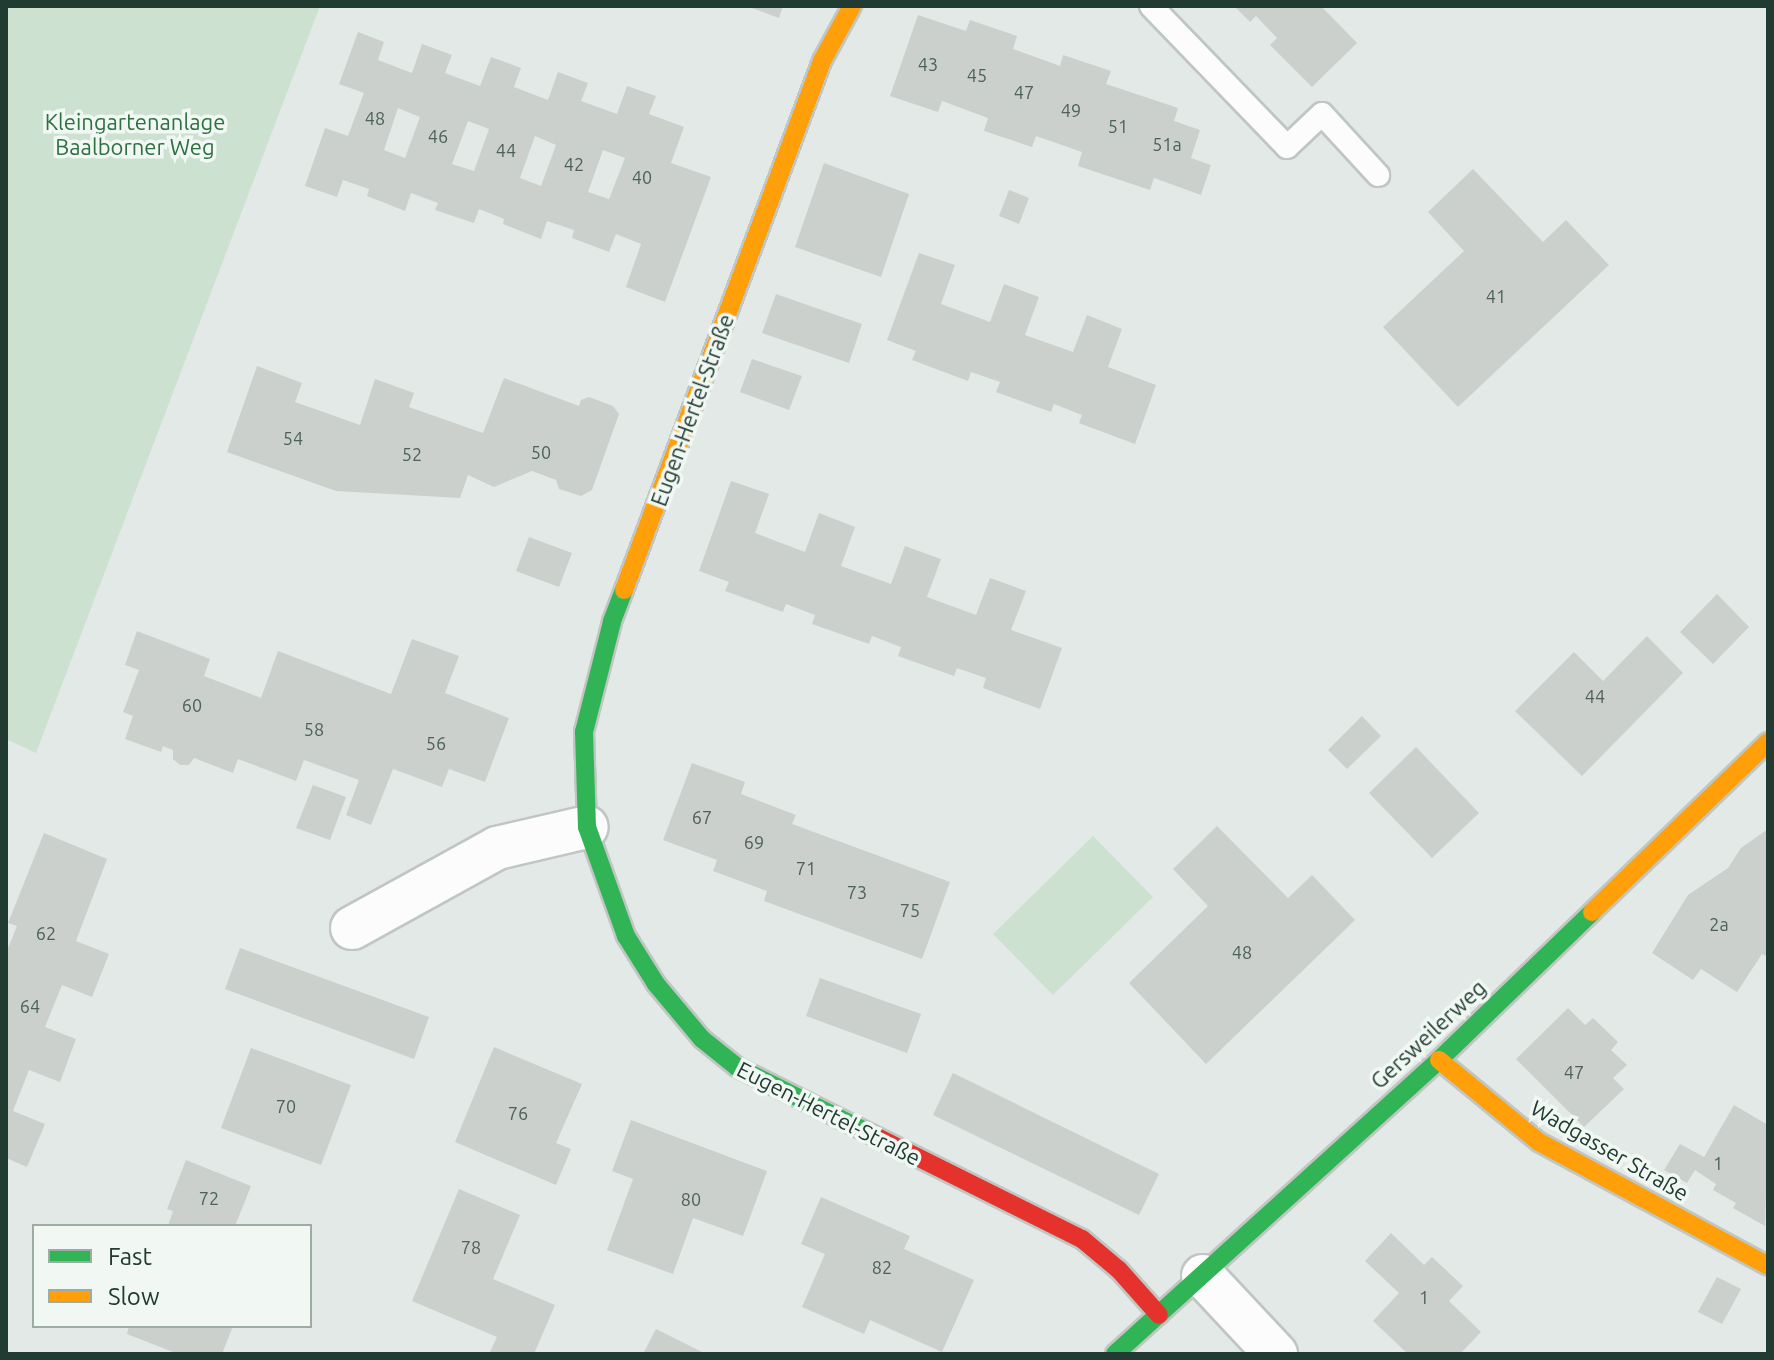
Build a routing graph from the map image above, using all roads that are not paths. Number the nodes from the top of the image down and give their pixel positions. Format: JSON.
{"nodes":[{"id":1,"x":852,"y":6,"type":"edge"},
{"id":2,"x":1151,"y":6,"type":"edge"},
{"id":3,"x":1378,"y":175,"type":"dead end"},
{"id":4,"x":1764,"y":753,"type":"edge"},
{"id":5,"x":587,"y":827,"type":"junction"},
{"id":6,"x":352,"y":928,"type":"dead end"},
{"id":7,"x":1439,"y":1060,"type":"junction"},
{"id":8,"x":1768,"y":1266,"type":"edge"},
{"id":9,"x":1203,"y":1276,"type":"junction"},
{"id":10,"x":1159,"y":1315,"type":"junction"},
{"id":11,"x":1115,"y":1354,"type":"edge"},
{"id":12,"x":1276,"y":1354,"type":"edge"}],
"edges":[{"from":1,"to":5,"type":"street","name":"Eugen-Hertel-Straße"},
{"from":2,"to":3,"type":"lane"},
{"from":4,"to":7,"type":"street","name":"Gersweilerweg"},
{"from":5,"to":6,"type":"street"},
{"from":5,"to":10,"type":"street","name":"Eugen-Hertel-Straße"},
{"from":7,"to":8,"type":"street","name":"Wadgasser Straße"},
{"from":7,"to":9,"type":"street","name":"Gersweilerweg"},
{"from":9,"to":10,"type":"street","name":"Gersweilerweg"},
{"from":9,"to":12,"type":"street"},
{"from":10,"to":11,"type":"street","name":"Gersweilerweg"}]}
